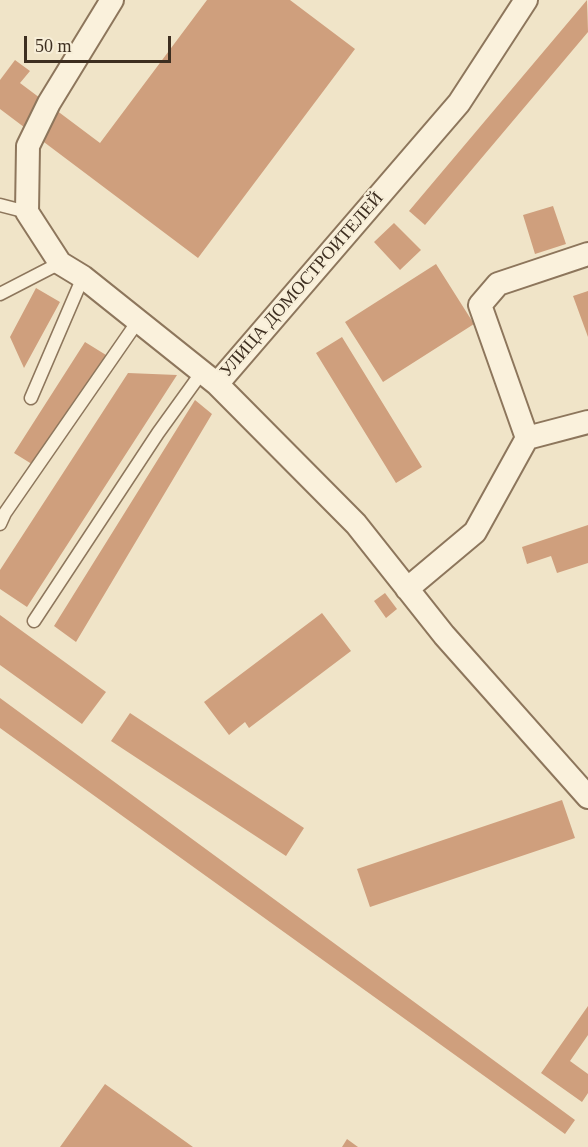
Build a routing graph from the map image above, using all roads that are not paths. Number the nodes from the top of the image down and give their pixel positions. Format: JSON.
{"nodes":[{"id":1,"x":112,"y":0,"type":"edge"},
{"id":2,"x":526,"y":0,"type":"edge"},
{"id":3,"x":0,"y":205,"type":"edge"},
{"id":4,"x":27,"y":212,"type":"junction"},
{"id":5,"x":588,"y":254,"type":"edge"},
{"id":6,"x":60,"y":263,"type":"junction"},
{"id":7,"x":83,"y":277,"type":"junction"},
{"id":8,"x":0,"y":294,"type":"edge"},
{"id":9,"x":138,"y":321,"type":"junction"},
{"id":10,"x":209,"y":378,"type":"junction"},
{"id":11,"x":31,"y":398,"type":"dead end"},
{"id":12,"x":588,"y":422,"type":"edge"},
{"id":13,"x":527,"y":438,"type":"junction"},
{"id":14,"x":0,"y":524,"type":"edge"},
{"id":15,"x":407,"y":589,"type":"junction"},
{"id":16,"x":34,"y":621,"type":"dead end"},
{"id":17,"x":588,"y":797,"type":"edge"}],
"edges":[{"from":1,"to":4,"type":"street"},
{"from":2,"to":10,"type":"street","name":"УЛИЦА ДОМОСТРОИТЕЛЕЙ"},
{"from":3,"to":4,"type":"lane"},
{"from":4,"to":6,"type":"street"},
{"from":5,"to":13,"type":"street"},
{"from":6,"to":7,"type":"street"},
{"from":6,"to":8,"type":"lane"},
{"from":7,"to":9,"type":"street"},
{"from":7,"to":11,"type":"lane"},
{"from":9,"to":10,"type":"street"},
{"from":9,"to":14,"type":"lane"},
{"from":10,"to":15,"type":"street","name":"УЛИЦА ДОМОСТРОИТЕЛЕЙ"},
{"from":10,"to":16,"type":"lane"},
{"from":12,"to":13,"type":"street"},
{"from":13,"to":15,"type":"street"},
{"from":15,"to":17,"type":"street","name":"УЛИЦА ДОМОСТРОИТЕЛЕЙ"}]}
